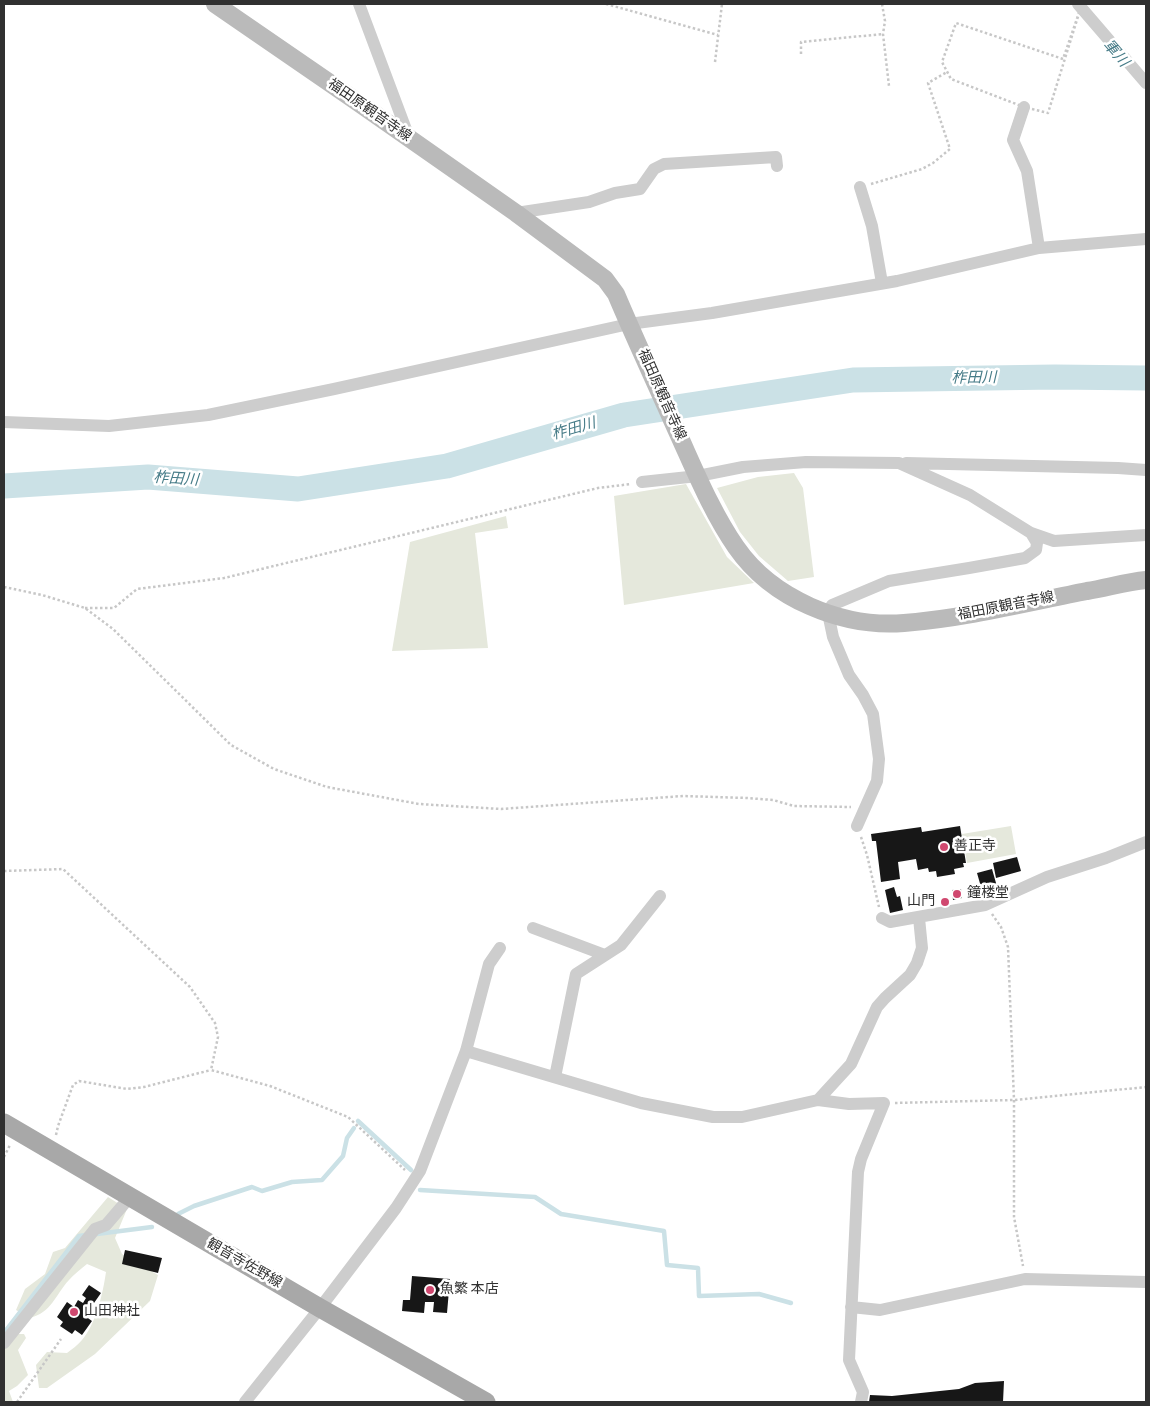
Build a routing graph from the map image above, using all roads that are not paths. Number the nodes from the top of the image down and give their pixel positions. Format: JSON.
{"nodes":[{"id":1,"x":214,"y":4,"type":"edge"},
{"id":2,"x":359,"y":4,"type":"edge"},
{"id":3,"x":1080,"y":5,"type":"edge"},
{"id":4,"x":1146,"y":84,"type":"edge"},
{"id":5,"x":1024,"y":107,"type":"road end"},
{"id":6,"x":410,"y":140,"type":"junction"},
{"id":7,"x":777,"y":166,"type":"dead end"},
{"id":8,"x":860,"y":187,"type":"road end"},
{"id":9,"x":516,"y":214,"type":"junction"},
{"id":10,"x":1146,"y":240,"type":"edge"},
{"id":11,"x":1039,"y":248,"type":"junction"},
{"id":12,"x":882,"y":283,"type":"junction"},
{"id":13,"x":629,"y":324,"type":"junction"},
{"id":14,"x":4,"y":422,"type":"edge"},
{"id":15,"x":899,"y":463,"type":"junction"},
{"id":16,"x":1146,"y":470,"type":"edge"},
{"id":17,"x":698,"y":476,"type":"junction"},
{"id":18,"x":642,"y":482,"type":"road end"},
{"id":19,"x":1031,"y":533,"type":"junction"},
{"id":20,"x":1146,"y":535,"type":"edge"},
{"id":21,"x":1146,"y":580,"type":"edge"},
{"id":22,"x":828,"y":613,"type":"junction"},
{"id":23,"x":857,"y":826,"type":"road end"},
{"id":24,"x":1146,"y":842,"type":"edge"},
{"id":25,"x":660,"y":896,"type":"dead end"},
{"id":26,"x":882,"y":918,"type":"road end"},
{"id":27,"x":919,"y":918,"type":"junction"},
{"id":28,"x":533,"y":928,"type":"dead end"},
{"id":29,"x":500,"y":948,"type":"dead end"},
{"id":30,"x":605,"y":955,"type":"junction"},
{"id":31,"x":466,"y":1051,"type":"junction"},
{"id":32,"x":555,"y":1078,"type":"junction"},
{"id":33,"x":818,"y":1100,"type":"junction"},
{"id":34,"x":4,"y":1123,"type":"edge"},
{"id":35,"x":130,"y":1196,"type":"junction"},
{"id":36,"x":1146,"y":1282,"type":"edge"},
{"id":37,"x":851,"y":1307,"type":"junction"},
{"id":38,"x":320,"y":1308,"type":"junction"},
{"id":39,"x":4,"y":1343,"type":"edge"},
{"id":40,"x":484,"y":1400,"type":"edge"},
{"id":41,"x":245,"y":1402,"type":"edge"},
{"id":42,"x":862,"y":1402,"type":"edge"}],
"edges":[{"from":1,"to":6,"type":"main road","name":"福田原観音寺線"},
{"from":2,"to":6,"type":"street"},
{"from":3,"to":4,"type":"street"},
{"from":5,"to":11,"type":"street"},
{"from":6,"to":9,"type":"main road","name":"福田原観音寺線"},
{"from":7,"to":9,"type":"street"},
{"from":8,"to":12,"type":"street"},
{"from":9,"to":13,"type":"main road","name":"福田原観音寺線"},
{"from":10,"to":11,"type":"street"},
{"from":11,"to":12,"type":"street"},
{"from":12,"to":13,"type":"street"},
{"from":13,"to":14,"type":"street"},
{"from":13,"to":17,"type":"main road","name":"福田原観音寺線"},
{"from":15,"to":16,"type":"street"},
{"from":15,"to":17,"type":"street"},
{"from":15,"to":19,"type":"street"},
{"from":17,"to":18,"type":"street"},
{"from":17,"to":22,"type":"main road","name":"福田原観音寺線"},
{"from":19,"to":20,"type":"street"},
{"from":19,"to":22,"type":"street"},
{"from":21,"to":22,"type":"main road","name":"福田原観音寺線"},
{"from":22,"to":23,"type":"street"},
{"from":24,"to":27,"type":"street"},
{"from":25,"to":30,"type":"street"},
{"from":26,"to":27,"type":"street"},
{"from":27,"to":33,"type":"street"},
{"from":28,"to":30,"type":"street"},
{"from":29,"to":31,"type":"street"},
{"from":30,"to":32,"type":"street"},
{"from":31,"to":32,"type":"street"},
{"from":31,"to":38,"type":"street"},
{"from":32,"to":33,"type":"street"},
{"from":33,"to":37,"type":"street"},
{"from":34,"to":35,"type":"main road","name":"観音寺佐野線"},
{"from":35,"to":38,"type":"main road","name":"観音寺佐野線"},
{"from":35,"to":39,"type":"street"},
{"from":36,"to":37,"type":"street"},
{"from":37,"to":42,"type":"street"},
{"from":38,"to":40,"type":"main road","name":"観音寺佐野線"},
{"from":38,"to":41,"type":"street"}]}
